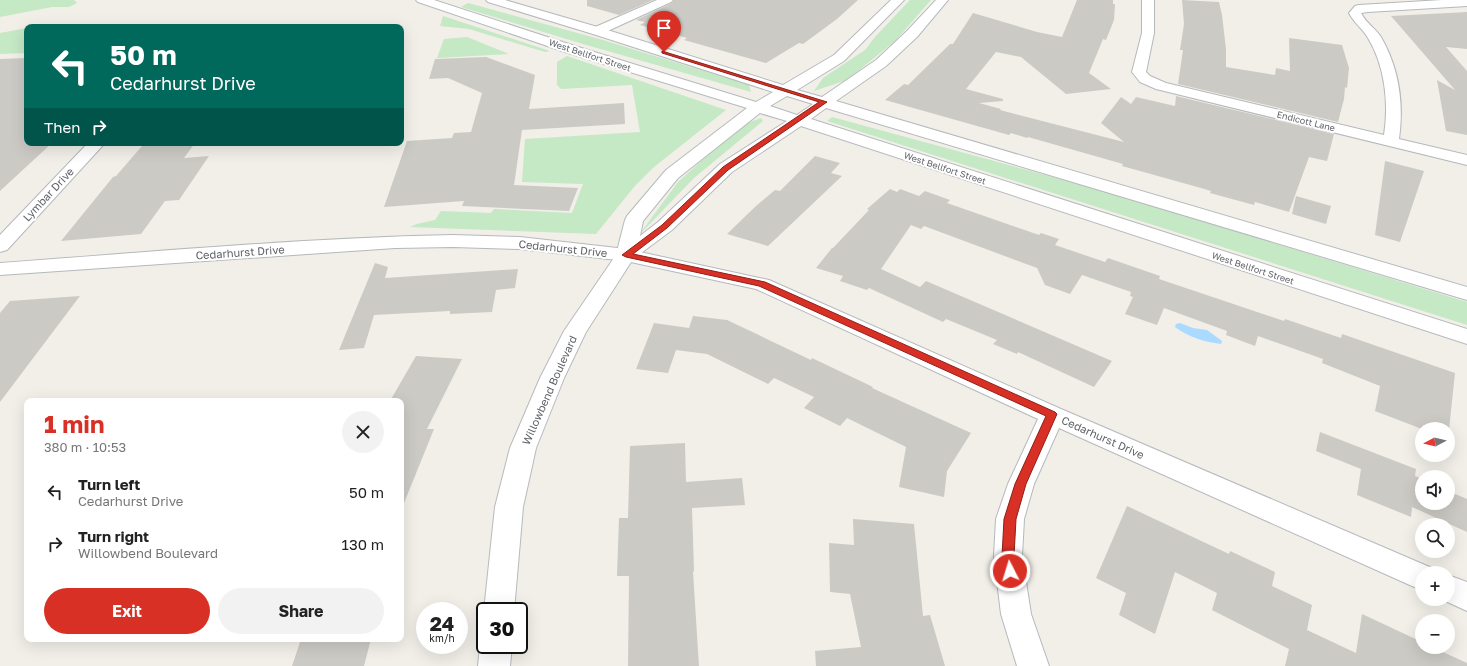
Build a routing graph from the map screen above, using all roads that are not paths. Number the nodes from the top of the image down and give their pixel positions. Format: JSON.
{"nodes":[{"id":1,"x":422,"y":0,"type":"edge"},
{"id":2,"x":454,"y":0,"type":"edge"},
{"id":3,"x":492,"y":0,"type":"edge"},
{"id":4,"x":667,"y":0,"type":"edge"},
{"id":5,"x":898,"y":0,"type":"edge"},
{"id":6,"x":942,"y":0,"type":"edge"},
{"id":7,"x":1148,"y":0,"type":"edge"},
{"id":8,"x":1467,"y":2,"type":"edge"},
{"id":9,"x":438,"y":6,"type":"junction"},
{"id":10,"x":597,"y":31,"type":"junction"},
{"id":11,"x":786,"y":91,"type":"junction"},
{"id":12,"x":824,"y":102,"type":"junction"},
{"id":13,"x":758,"y":107,"type":"junction"},
{"id":14,"x":798,"y":120,"type":"junction"},
{"id":15,"x":1391,"y":142,"type":"junction"},
{"id":16,"x":93,"y":146,"type":"edge"},
{"id":17,"x":1467,"y":160,"type":"edge"},
{"id":18,"x":0,"y":246,"type":"edge"},
{"id":19,"x":626,"y":255,"type":"junction"},
{"id":20,"x":0,"y":269,"type":"edge"},
{"id":21,"x":1467,"y":294,"type":"edge"},
{"id":22,"x":1467,"y":337,"type":"edge"},
{"id":23,"x":1052,"y":414,"type":"junction"},
{"id":24,"x":1415,"y":574,"type":"edge"},
{"id":25,"x":1455,"y":591,"type":"edge"},
{"id":26,"x":1467,"y":597,"type":"edge"},
{"id":27,"x":500,"y":602,"type":"edge"},
{"id":28,"x":495,"y":654,"type":"edge"},
{"id":29,"x":494,"y":666,"type":"edge"},
{"id":30,"x":1033,"y":666,"type":"edge"}],
"edges":[{"from":1,"to":9,"type":"main road","name":"West Bellfort Street"},
{"from":2,"to":9,"type":"main road"},
{"from":3,"to":10,"type":"main road"},
{"from":4,"to":10,"type":"main road"},
{"from":5,"to":11,"type":"main road","name":"Willowbend Boulevard"},
{"from":6,"to":12,"type":"main road","name":"Willowbend Boulevard"},
{"from":7,"to":15,"type":"main road","name":"Endicott Lane"},
{"from":8,"to":15,"type":"main road"},
{"from":9,"to":13,"type":"main road","name":"West Bellfort Street"},
{"from":10,"to":11,"type":"main road"},
{"from":11,"to":12,"type":"main road"},
{"from":11,"to":13,"type":"main road","name":"Willowbend Boulevard"},
{"from":12,"to":14,"type":"main road","name":"Willowbend Boulevard"},
{"from":12,"to":21,"type":"main road"},
{"from":13,"to":14,"type":"main road","name":"West Bellfort Street"},
{"from":13,"to":19,"type":"main road","name":"Willowbend Boulevard"},
{"from":14,"to":19,"type":"main road","name":"Willowbend Boulevard"},
{"from":14,"to":22,"type":"main road","name":"West Bellfort Street"},
{"from":15,"to":17,"type":"main road","name":"Endicott Lane"},
{"from":16,"to":18,"type":"main road","name":"Lymbar Drive"},
{"from":19,"to":20,"type":"main road","name":"Cedarhurst Drive"},
{"from":19,"to":23,"type":"main road","name":"Cedarhurst Drive"},
{"from":19,"to":27,"type":"main road","name":"Willowbend Boulevard"},
{"from":23,"to":24,"type":"main road","name":"Cedarhurst Drive"},
{"from":23,"to":30,"type":"main road"},
{"from":25,"to":26,"type":"main road"},
{"from":28,"to":29,"type":"main road"}]}
